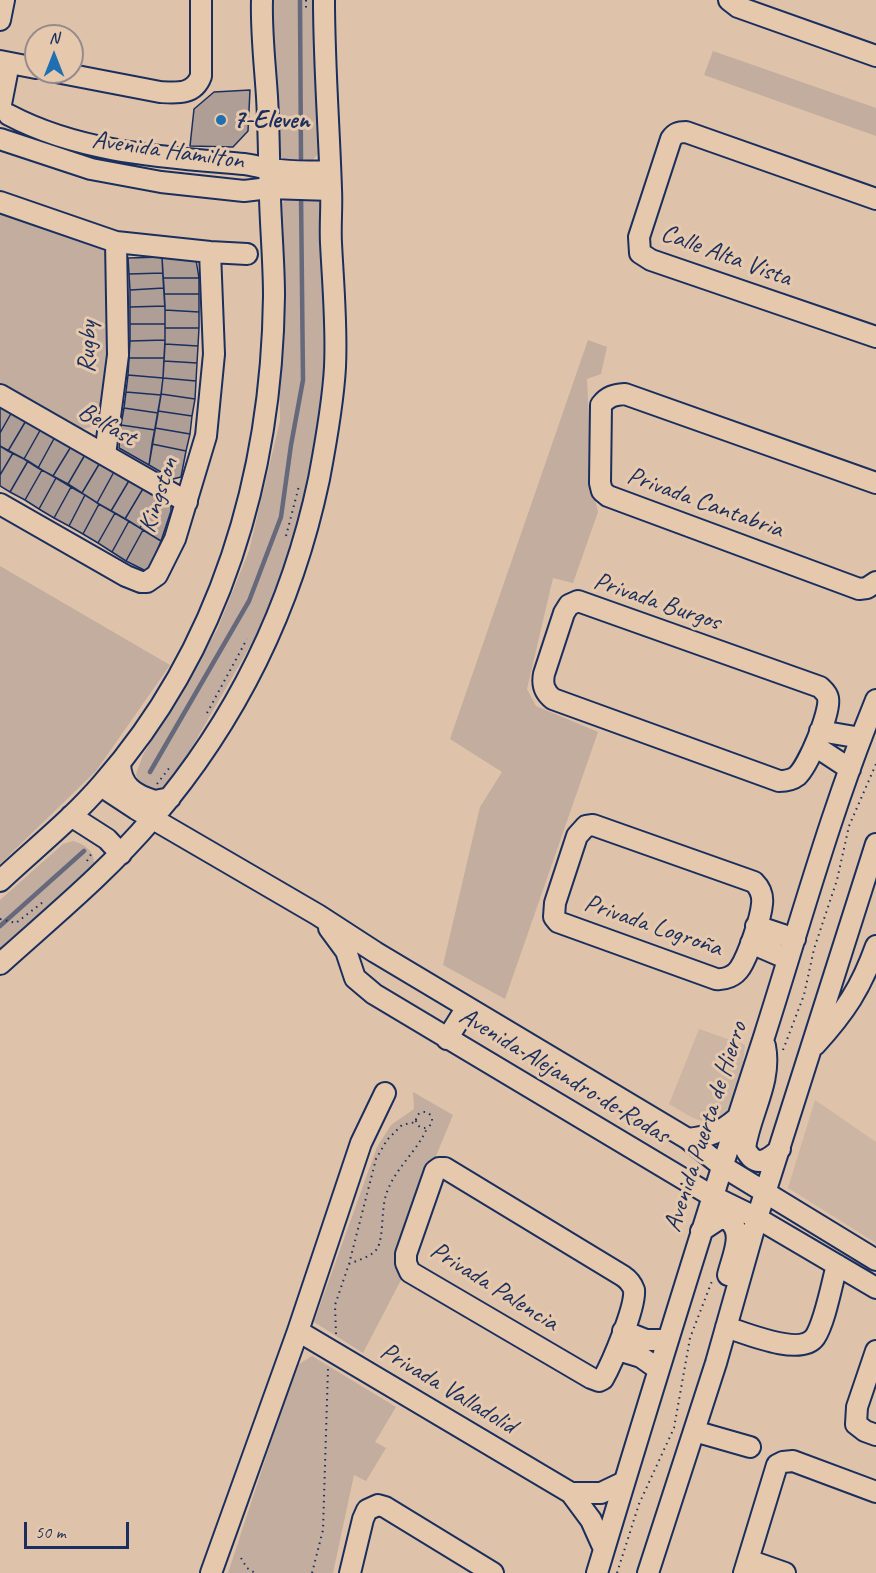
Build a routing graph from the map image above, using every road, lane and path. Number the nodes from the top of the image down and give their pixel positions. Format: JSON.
{"nodes":[{"id":1,"x":4,"y":0,"type":"edge"},
{"id":2,"x":201,"y":0,"type":"edge"},
{"id":3,"x":262,"y":0,"type":"edge"},
{"id":4,"x":324,"y":0,"type":"edge"},
{"id":5,"x":729,"y":0,"type":"edge"},
{"id":6,"x":0,"y":20,"type":"edge"},
{"id":7,"x":876,"y":56,"type":"edge"},
{"id":8,"x":4,"y":62,"type":"edge"},
{"id":9,"x":24,"y":66,"type":"edge"},
{"id":10,"x":84,"y":77,"type":"edge"},
{"id":11,"x":3,"y":107,"type":"edge"},
{"id":12,"x":0,"y":139,"type":"edge"},
{"id":13,"x":270,"y":179,"type":"junction"},
{"id":14,"x":331,"y":180,"type":"junction"},
{"id":15,"x":876,"y":199,"type":"edge"},
{"id":16,"x":0,"y":202,"type":"edge"},
{"id":17,"x":116,"y":242,"type":"junction"},
{"id":18,"x":210,"y":252,"type":"junction"},
{"id":19,"x":247,"y":254,"type":"dead end"},
{"id":20,"x":876,"y":337,"type":"edge"},
{"id":21,"x":0,"y":394,"type":"edge"},
{"id":22,"x":105,"y":455,"type":"junction"},
{"id":23,"x":876,"y":483,"type":"edge"},
{"id":24,"x":187,"y":502,"type":"junction"},
{"id":25,"x":0,"y":504,"type":"edge"},
{"id":26,"x":876,"y":582,"type":"edge"},
{"id":27,"x":876,"y":700,"type":"edge"},
{"id":28,"x":861,"y":738,"type":"junction"},
{"id":29,"x":818,"y":739,"type":"junction"},
{"id":30,"x":120,"y":764,"type":"junction"},
{"id":31,"x":850,"y":769,"type":"junction"},
{"id":32,"x":101,"y":786,"type":"junction"},
{"id":33,"x":170,"y":798,"type":"junction"},
{"id":34,"x":71,"y":816,"type":"junction"},
{"id":35,"x":152,"y":819,"type":"junction"},
{"id":36,"x":876,"y":844,"type":"edge"},
{"id":37,"x":121,"y":854,"type":"junction"},
{"id":38,"x":0,"y":881,"type":"edge"},
{"id":39,"x":318,"y":915,"type":"junction"},
{"id":40,"x":0,"y":919,"type":"edge"},
{"id":41,"x":16,"y":923,"type":"dead end"},
{"id":42,"x":754,"y":934,"type":"junction"},
{"id":43,"x":795,"y":939,"type":"junction"},
{"id":44,"x":876,"y":946,"type":"edge"},
{"id":45,"x":375,"y":952,"type":"junction"},
{"id":46,"x":788,"y":959,"type":"junction"},
{"id":47,"x":0,"y":964,"type":"edge"},
{"id":48,"x":351,"y":968,"type":"junction"},
{"id":49,"x":467,"y":1007,"type":"junction"},
{"id":50,"x":764,"y":1037,"type":"junction"},
{"id":51,"x":447,"y":1039,"type":"junction"},
{"id":52,"x":809,"y":1052,"type":"junction"},
{"id":53,"x":385,"y":1093,"type":"dead end"},
{"id":54,"x":736,"y":1119,"type":"junction"},
{"id":55,"x":416,"y":1122,"type":"junction"},
{"id":56,"x":427,"y":1128,"type":"junction"},
{"id":57,"x":688,"y":1139,"type":"junction"},
{"id":58,"x":780,"y":1149,"type":"junction"},
{"id":59,"x":722,"y":1166,"type":"junction"},
{"id":60,"x":766,"y":1193,"type":"junction"},
{"id":61,"x":712,"y":1196,"type":"junction"},
{"id":62,"x":757,"y":1218,"type":"junction"},
{"id":63,"x":701,"y":1231,"type":"junction"},
{"id":64,"x":876,"y":1260,"type":"edge"},
{"id":65,"x":349,"y":1264,"type":"junction"},
{"id":66,"x":837,"y":1265,"type":"junction"},
{"id":67,"x":876,"y":1288,"type":"edge"},
{"id":68,"x":298,"y":1331,"type":"junction"},
{"id":69,"x":724,"y":1333,"type":"junction"},
{"id":70,"x":621,"y":1340,"type":"junction"},
{"id":71,"x":667,"y":1340,"type":"junction"},
{"id":72,"x":332,"y":1351,"type":"junction"},
{"id":73,"x":876,"y":1352,"type":"edge"},
{"id":74,"x":658,"y":1369,"type":"junction"},
{"id":75,"x":694,"y":1431,"type":"junction"},
{"id":76,"x":876,"y":1435,"type":"edge"},
{"id":77,"x":750,"y":1447,"type":"dead end"},
{"id":78,"x":624,"y":1482,"type":"junction"},
{"id":79,"x":876,"y":1492,"type":"edge"},
{"id":80,"x":572,"y":1493,"type":"junction"},
{"id":81,"x":604,"y":1549,"type":"junction"},
{"id":82,"x":241,"y":1558,"type":"dead end"},
{"id":83,"x":746,"y":1567,"type":"edge"},
{"id":84,"x":211,"y":1573,"type":"edge"},
{"id":85,"x":255,"y":1573,"type":"edge"},
{"id":86,"x":312,"y":1573,"type":"edge"},
{"id":87,"x":350,"y":1573,"type":"edge"},
{"id":88,"x":493,"y":1573,"type":"edge"},
{"id":89,"x":597,"y":1573,"type":"edge"},
{"id":90,"x":648,"y":1573,"type":"edge"},
{"id":91,"x":785,"y":1573,"type":"edge"}],
"edges":[{"from":1,"to":6,"type":"street"},
{"from":2,"to":10,"type":"street"},
{"from":3,"to":13,"type":"street"},
{"from":4,"to":14,"type":"street"},
{"from":5,"to":7,"type":"street"},
{"from":8,"to":9,"type":"street"},
{"from":8,"to":11,"type":"street"},
{"from":11,"to":12,"type":"street"},
{"from":11,"to":13,"type":"street","name":"Avenida Hamilton"},
{"from":12,"to":13,"type":"street","name":"Avenida Hamilton"},
{"from":13,"to":14,"type":"street","name":"Avenida Hamilton"},
{"from":13,"to":30,"type":"street"},
{"from":14,"to":33,"type":"street"},
{"from":15,"to":20,"type":"street","name":"Calle Alta Vista"},
{"from":16,"to":17,"type":"street"},
{"from":17,"to":18,"type":"street"},
{"from":17,"to":22,"type":"street","name":"Rugby"},
{"from":18,"to":19,"type":"street"},
{"from":18,"to":24,"type":"street","name":"Kingston"},
{"from":21,"to":22,"type":"street","name":"Belfast"},
{"from":22,"to":24,"type":"street","name":"Belfast"},
{"from":23,"to":26,"type":"street","name":"Privada Cantabria"},
{"from":24,"to":25,"type":"street","name":"Kingston"},
{"from":27,"to":28,"type":"street","name":"Avenida Puerta de Hierro"},
{"from":28,"to":29,"type":"street"},
{"from":28,"to":31,"type":"street","name":"Avenida Puerta de Hierro"},
{"from":29,"to":29,"type":"street","name":"Privada Burgos"},
{"from":29,"to":31,"type":"street"},
{"from":30,"to":32,"type":"street"},
{"from":30,"to":33,"type":"street"},
{"from":31,"to":43,"type":"street","name":"Avenida Puerta de Hierro"},
{"from":32,"to":34,"type":"street"},
{"from":32,"to":35,"type":"street","name":"Avenida Alejandro de Rodas"},
{"from":33,"to":35,"type":"street"},
{"from":34,"to":37,"type":"street"},
{"from":34,"to":38,"type":"street"},
{"from":35,"to":37,"type":"street"},
{"from":35,"to":39,"type":"street","name":"Avenida Alejandro de Rodas"},
{"from":36,"to":52,"type":"street"},
{"from":37,"to":47,"type":"street"},
{"from":39,"to":45,"type":"street","name":"Avenida Alejandro de Rodas"},
{"from":39,"to":48,"type":"street","name":"Avenida Alejandro de Rodas"},
{"from":40,"to":41,"type":"path"},
{"from":42,"to":42,"type":"street","name":"Privada Logroña"},
{"from":42,"to":43,"type":"street","name":"Privada Logroña"},
{"from":42,"to":46,"type":"street","name":"Privada Logroña"},
{"from":43,"to":46,"type":"street","name":"Avenida Puerta de Hierro"},
{"from":44,"to":52,"type":"street"},
{"from":45,"to":48,"type":"street"},
{"from":45,"to":49,"type":"street","name":"Avenida Alejandro de Rodas"},
{"from":46,"to":50,"type":"street","name":"Avenida Puerta de Hierro"},
{"from":48,"to":51,"type":"street","name":"Avenida Alejandro de Rodas"},
{"from":49,"to":51,"type":"street"},
{"from":49,"to":57,"type":"street","name":"Avenida Alejandro de Rodas"},
{"from":50,"to":54,"type":"street","name":"Avenida Puerta de Hierro"},
{"from":50,"to":58,"type":"street"},
{"from":51,"to":61,"type":"street","name":"Avenida Alejandro de Rodas"},
{"from":52,"to":58,"type":"street"},
{"from":53,"to":68,"type":"street"},
{"from":54,"to":57,"type":"street"},
{"from":54,"to":59,"type":"street","name":"Avenida Puerta de Hierro"},
{"from":55,"to":56,"type":"path"},
{"from":55,"to":56,"type":"path"},
{"from":55,"to":65,"type":"path"},
{"from":56,"to":65,"type":"path"},
{"from":57,"to":59,"type":"street","name":"Avenida Alejandro de Rodas"},
{"from":58,"to":60,"type":"street"},
{"from":59,"to":60,"type":"street","name":"Avenida Alejandro de Rodas"},
{"from":59,"to":61,"type":"street","name":"Avenida Puerta de Hierro"},
{"from":60,"to":62,"type":"street"},
{"from":60,"to":64,"type":"street","name":"Avenida Alejandro de Rodas"},
{"from":61,"to":62,"type":"street","name":"Avenida Alejandro de Rodas"},
{"from":61,"to":63,"type":"street","name":"Avenida Puerta de Hierro"},
{"from":62,"to":66,"type":"street","name":"Avenida Alejandro de Rodas"},
{"from":62,"to":69,"type":"street"},
{"from":63,"to":69,"type":"street"},
{"from":63,"to":71,"type":"street","name":"Avenida Puerta de Hierro"},
{"from":65,"to":72,"type":"path"},
{"from":66,"to":67,"type":"street","name":"Avenida Alejandro de Rodas"},
{"from":66,"to":69,"type":"street"},
{"from":68,"to":72,"type":"street","name":"Privada Valladolid"},
{"from":68,"to":84,"type":"street"},
{"from":69,"to":75,"type":"street"},
{"from":70,"to":70,"type":"street","name":"Privada Palencia"},
{"from":70,"to":71,"type":"street"},
{"from":70,"to":74,"type":"street"},
{"from":71,"to":74,"type":"street","name":"Avenida Puerta de Hierro"},
{"from":72,"to":80,"type":"street","name":"Privada Valladolid"},
{"from":72,"to":86,"type":"path"},
{"from":73,"to":76,"type":"street"},
{"from":74,"to":78,"type":"street","name":"Avenida Puerta de Hierro"},
{"from":75,"to":77,"type":"street"},
{"from":75,"to":90,"type":"street"},
{"from":78,"to":80,"type":"street"},
{"from":78,"to":81,"type":"street","name":"Avenida Puerta de Hierro"},
{"from":79,"to":83,"type":"street"},
{"from":80,"to":81,"type":"street","name":"Privada Valladolid"},
{"from":81,"to":89,"type":"street","name":"Avenida Puerta de Hierro"},
{"from":82,"to":85,"type":"path"},
{"from":83,"to":91,"type":"street"},
{"from":87,"to":88,"type":"street"}]}
